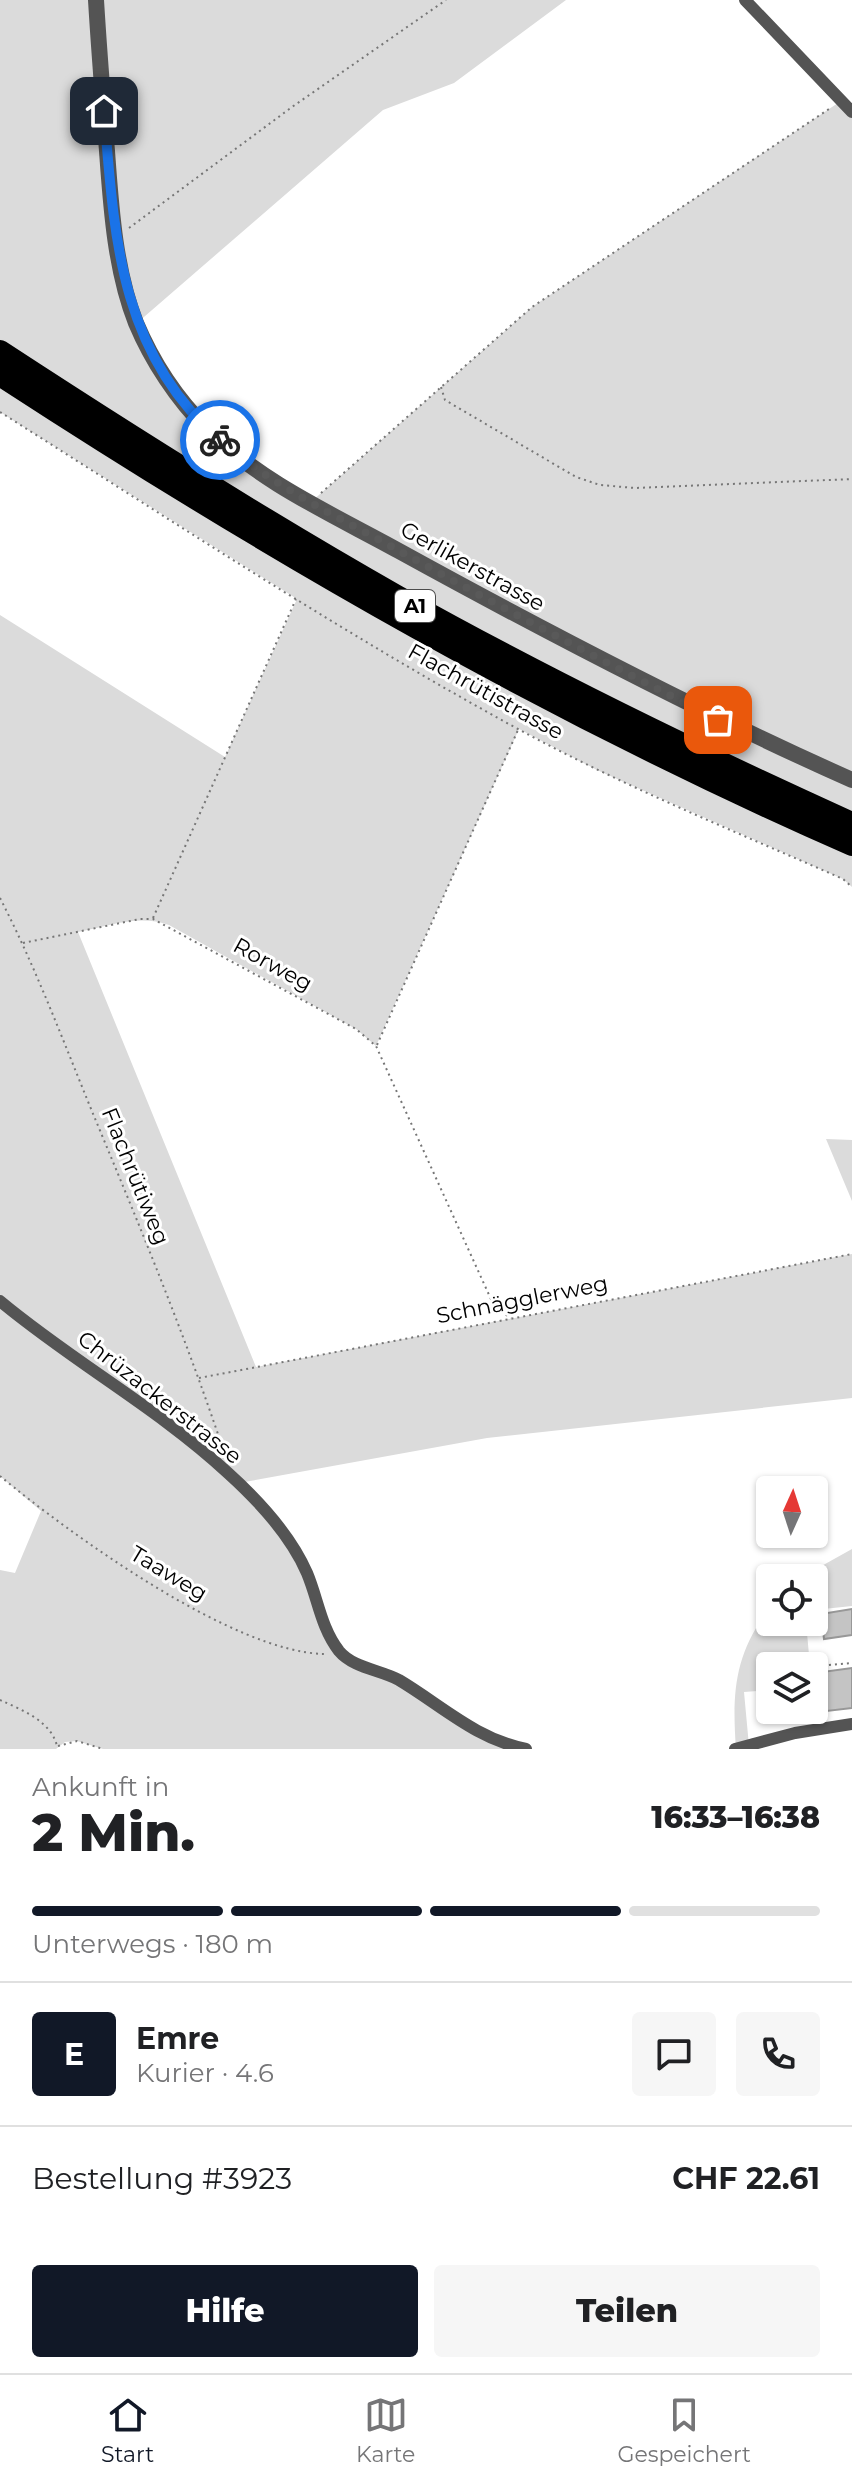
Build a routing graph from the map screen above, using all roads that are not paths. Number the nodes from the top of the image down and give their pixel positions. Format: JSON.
{"nodes":[{"id":1,"x":96,"y":0,"type":"edge"},
{"id":2,"x":745,"y":0,"type":"edge"},
{"id":3,"x":852,"y":112,"type":"edge"},
{"id":4,"x":0,"y":351,"type":"edge"},
{"id":5,"x":0,"y":375,"type":"edge"},
{"id":6,"x":852,"y":780,"type":"edge"},
{"id":7,"x":852,"y":823,"type":"edge"},
{"id":8,"x":852,"y":845,"type":"edge"},
{"id":9,"x":0,"y":1301,"type":"edge"},
{"id":10,"x":852,"y":1724,"type":"edge"},
{"id":11,"x":524,"y":1749,"type":"edge"},
{"id":12,"x":735,"y":1749,"type":"edge"}],
"edges":[{"from":1,"to":6,"type":"street","name":"Gerlikerstrasse"},
{"from":2,"to":3,"type":"street"},
{"from":4,"to":7,"type":"highway","number":"A1"},
{"from":5,"to":8,"type":"highway","number":"A1"},
{"from":9,"to":11,"type":"street","name":"Chrüzackerstrasse"},
{"from":10,"to":12,"type":"street"}]}
